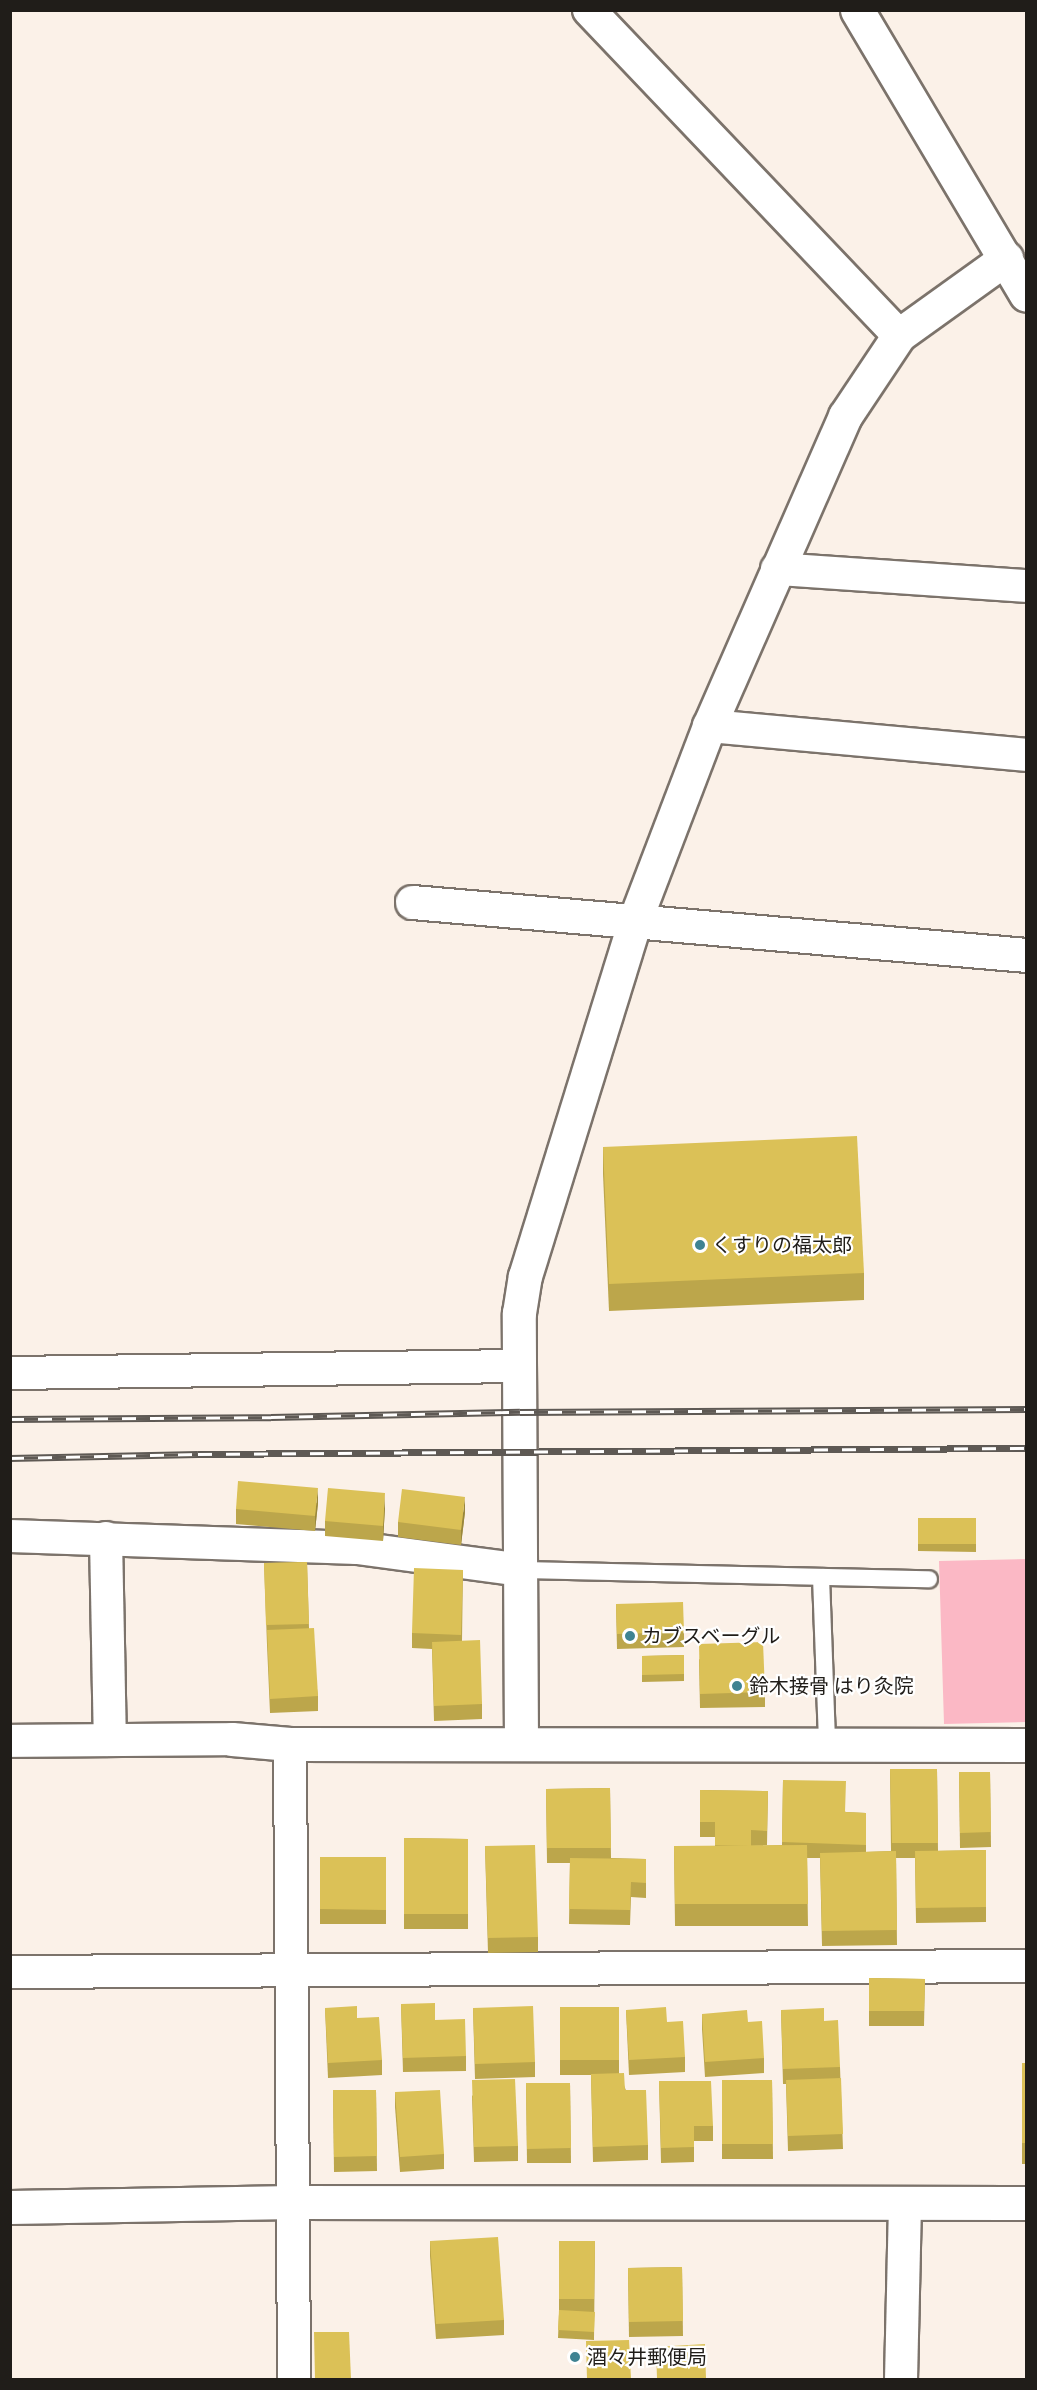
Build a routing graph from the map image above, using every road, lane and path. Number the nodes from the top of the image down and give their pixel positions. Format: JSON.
{"nodes":[{"id":1,"x":589,"y":10,"type":"edge"},
{"id":2,"x":857,"y":10,"type":"edge"},
{"id":3,"x":1006,"y":258,"type":"junction"},
{"id":4,"x":1026,"y":295,"type":"edge"},
{"id":5,"x":898,"y":335,"type":"junction"},
{"id":6,"x":777,"y":569,"type":"junction"},
{"id":7,"x":1026,"y":586,"type":"edge"},
{"id":8,"x":709,"y":726,"type":"junction"},
{"id":9,"x":1026,"y":755,"type":"edge"},
{"id":10,"x":412,"y":902,"type":"dead end"},
{"id":11,"x":635,"y":920,"type":"junction"},
{"id":12,"x":1026,"y":955,"type":"edge"},
{"id":13,"x":519,"y":1366,"type":"junction"},
{"id":14,"x":10,"y":1373,"type":"edge"},
{"id":15,"x":10,"y":1536,"type":"edge"},
{"id":16,"x":106,"y":1538,"type":"junction"},
{"id":17,"x":521,"y":1570,"type":"junction"},
{"id":18,"x":821,"y":1577,"type":"junction"},
{"id":19,"x":929,"y":1579,"type":"dead end"},
{"id":20,"x":232,"y":1739,"type":"joint"},
{"id":21,"x":110,"y":1740,"type":"junction"},
{"id":22,"x":10,"y":1741,"type":"edge"},
{"id":23,"x":521,"y":1743,"type":"junction"},
{"id":24,"x":826,"y":1743,"type":"junction"},
{"id":25,"x":290,"y":1744,"type":"junction"},
{"id":26,"x":1026,"y":1745,"type":"edge"},
{"id":27,"x":1026,"y":1965,"type":"edge"},
{"id":28,"x":290,"y":1971,"type":"junction"},
{"id":29,"x":10,"y":1972,"type":"edge"},
{"id":30,"x":293,"y":2202,"type":"junction"},
{"id":31,"x":904,"y":2203,"type":"junction"},
{"id":32,"x":1026,"y":2203,"type":"edge"},
{"id":33,"x":10,"y":2207,"type":"edge"},
{"id":34,"x":294,"y":2379,"type":"edge"},
{"id":35,"x":901,"y":2379,"type":"edge"}],
"edges":[{"from":1,"to":5,"type":"street"},
{"from":2,"to":3,"type":"street"},
{"from":3,"to":4,"type":"street"},
{"from":3,"to":5,"type":"street"},
{"from":5,"to":6,"type":"street"},
{"from":6,"to":7,"type":"street"},
{"from":6,"to":8,"type":"street"},
{"from":8,"to":9,"type":"street"},
{"from":8,"to":11,"type":"street"},
{"from":10,"to":11,"type":"street"},
{"from":11,"to":12,"type":"street"},
{"from":11,"to":13,"type":"street"},
{"from":13,"to":14,"type":"street"},
{"from":13,"to":17,"type":"street"},
{"from":15,"to":16,"type":"street"},
{"from":16,"to":17,"type":"street"},
{"from":16,"to":21,"type":"street"},
{"from":17,"to":18,"type":"lane"},
{"from":17,"to":23,"type":"street"},
{"from":18,"to":19,"type":"lane"},
{"from":18,"to":24,"type":"lane"},
{"from":20,"to":21,"type":"street"},
{"from":20,"to":25,"type":"street"},
{"from":21,"to":22,"type":"street"},
{"from":23,"to":24,"type":"street"},
{"from":23,"to":25,"type":"street"},
{"from":24,"to":26,"type":"street"},
{"from":25,"to":28,"type":"street"},
{"from":27,"to":28,"type":"street"},
{"from":28,"to":29,"type":"street"},
{"from":28,"to":30,"type":"street"},
{"from":30,"to":31,"type":"street"},
{"from":30,"to":33,"type":"street"},
{"from":30,"to":34,"type":"street"},
{"from":31,"to":32,"type":"street"},
{"from":31,"to":35,"type":"street"}]}
